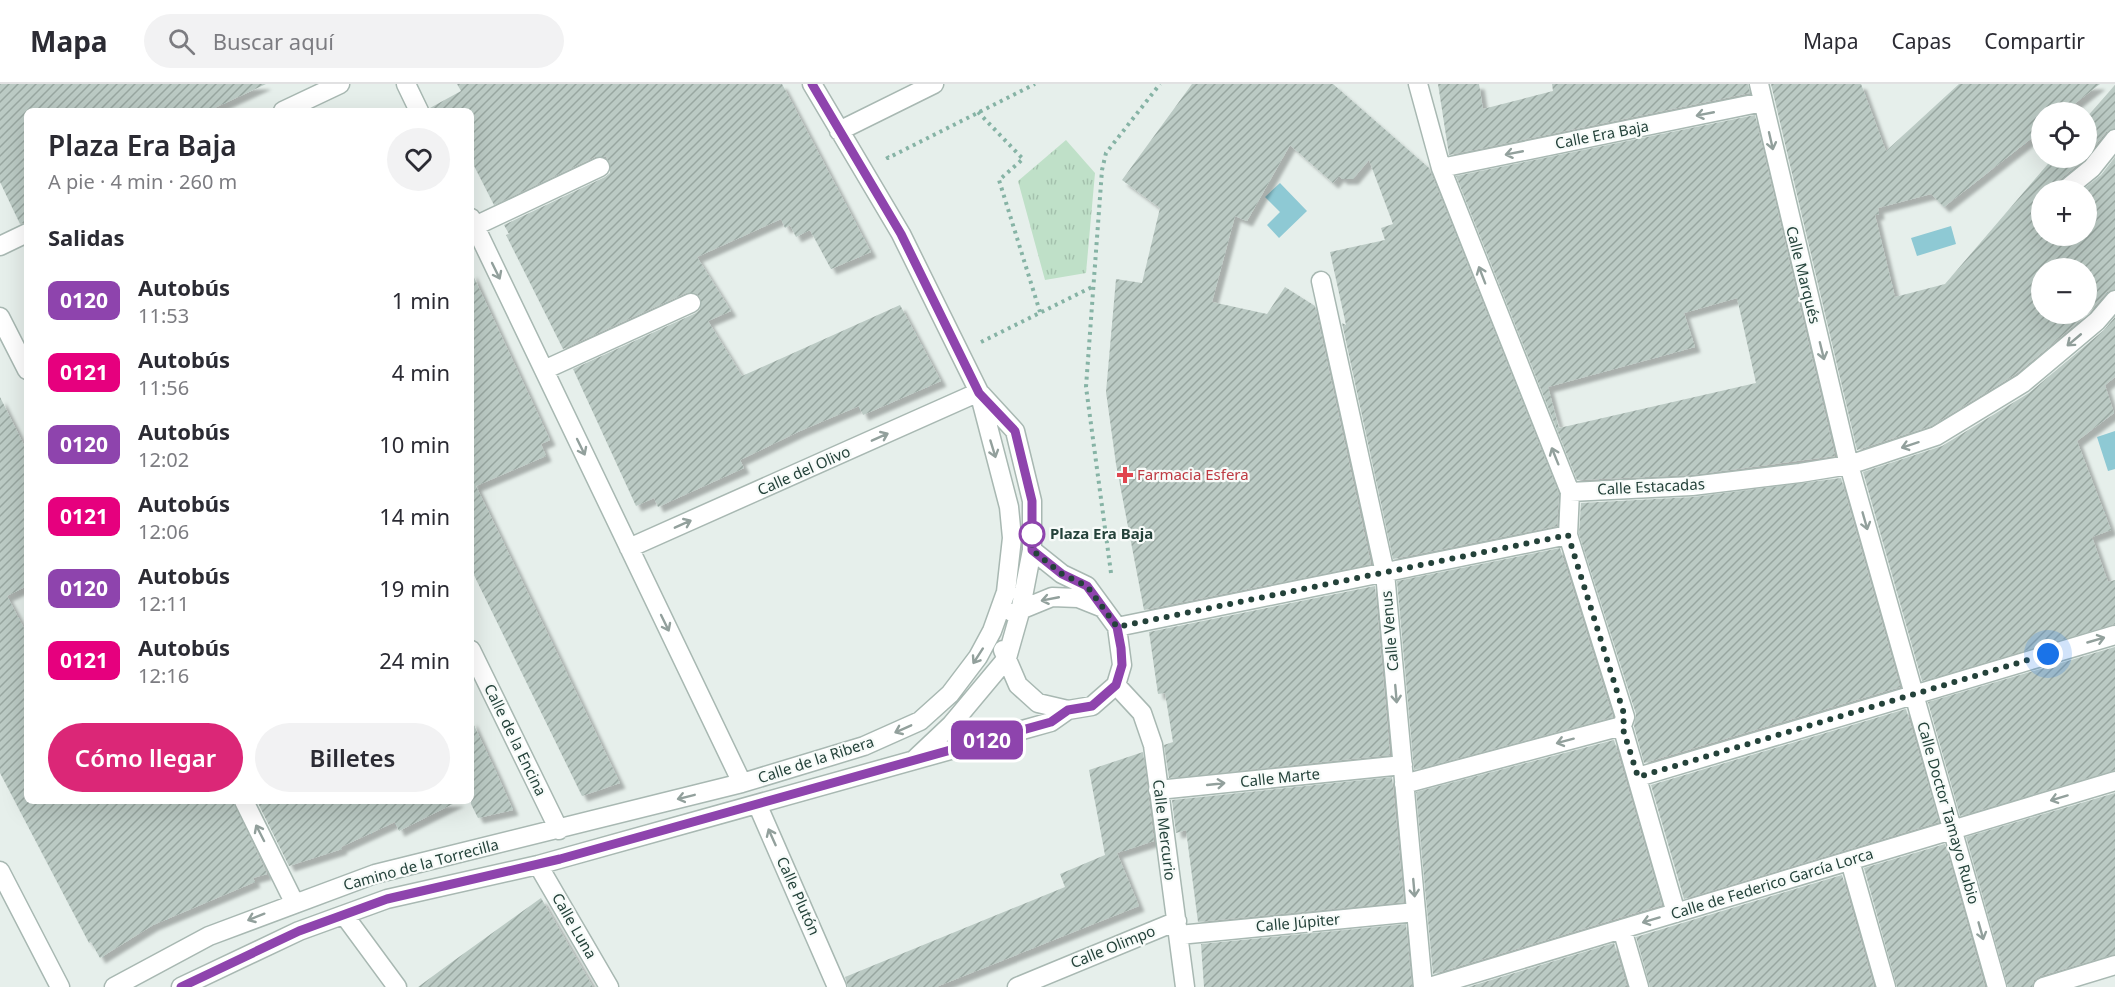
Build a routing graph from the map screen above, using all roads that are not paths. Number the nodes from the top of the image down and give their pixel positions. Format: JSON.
{"nodes":[{"id":1,"x":340,"y":84,"type":"edge"},
{"id":2,"x":406,"y":84,"type":"edge"},
{"id":3,"x":812,"y":84,"type":"edge"},
{"id":4,"x":934,"y":84,"type":"edge"},
{"id":5,"x":1418,"y":84,"type":"edge"},
{"id":6,"x":1758,"y":84,"type":"edge"},
{"id":7,"x":1763,"y":102,"type":"junction"},
{"id":8,"x":289,"y":108,"type":"edge"},
{"id":9,"x":418,"y":108,"type":"edge"},
{"id":10,"x":839,"y":131,"type":"junction"},
{"id":11,"x":2115,"y":139,"type":"edge"},
{"id":12,"x":600,"y":167,"type":"dead end"},
{"id":13,"x":1441,"y":168,"type":"junction"},
{"id":14,"x":2077,"y":180,"type":"edge"},
{"id":15,"x":474,"y":222,"type":"edge"},
{"id":16,"x":474,"y":224,"type":"edge"},
{"id":17,"x":24,"y":234,"type":"edge"},
{"id":18,"x":0,"y":246,"type":"edge"},
{"id":19,"x":1321,"y":281,"type":"dead end"},
{"id":20,"x":2115,"y":300,"type":"edge"},
{"id":21,"x":692,"y":303,"type":"dead end"},
{"id":22,"x":0,"y":317,"type":"edge"},
{"id":23,"x":24,"y":364,"type":"edge"},
{"id":24,"x":544,"y":370,"type":"junction"},
{"id":25,"x":979,"y":393,"type":"junction"},
{"id":26,"x":1849,"y":465,"type":"junction"},
{"id":27,"x":1570,"y":492,"type":"junction"},
{"id":28,"x":1568,"y":535,"type":"junction"},
{"id":29,"x":629,"y":548,"type":"junction"},
{"id":30,"x":1032,"y":550,"type":"junction"},
{"id":31,"x":1385,"y":573,"type":"junction"},
{"id":32,"x":1105,"y":609,"type":"junction"},
{"id":33,"x":1020,"y":612,"type":"junction"},
{"id":34,"x":995,"y":624,"type":"junction"},
{"id":35,"x":1117,"y":627,"type":"junction"},
{"id":36,"x":2115,"y":635,"type":"edge"},
{"id":37,"x":474,"y":656,"type":"edge"},
{"id":38,"x":1007,"y":658,"type":"junction"},
{"id":39,"x":1116,"y":685,"type":"junction"},
{"id":40,"x":1914,"y":693,"type":"junction"},
{"id":41,"x":1068,"y":710,"type":"junction"},
{"id":42,"x":1622,"y":726,"type":"junction"},
{"id":43,"x":913,"y":760,"type":"junction"},
{"id":44,"x":1402,"y":765,"type":"junction"},
{"id":45,"x":1638,"y":777,"type":"junction"},
{"id":46,"x":2115,"y":781,"type":"edge"},
{"id":47,"x":742,"y":783,"type":"junction"},
{"id":48,"x":1404,"y":784,"type":"junction"},
{"id":49,"x":1158,"y":790,"type":"junction"},
{"id":50,"x":245,"y":804,"type":"edge"},
{"id":51,"x":758,"y":806,"type":"junction"},
{"id":52,"x":559,"y":830,"type":"junction"},
{"id":53,"x":1952,"y":830,"type":"junction"},
{"id":54,"x":1850,"y":861,"type":"junction"},
{"id":55,"x":538,"y":865,"type":"junction"},
{"id":56,"x":0,"y":871,"type":"edge"},
{"id":57,"x":294,"y":902,"type":"junction"},
{"id":58,"x":1416,"y":912,"type":"junction"},
{"id":59,"x":1676,"y":913,"type":"junction"},
{"id":60,"x":344,"y":915,"type":"junction"},
{"id":61,"x":1178,"y":928,"type":"junction"},
{"id":62,"x":1622,"y":929,"type":"junction"},
{"id":63,"x":2115,"y":965,"type":"edge"},
{"id":64,"x":1036,"y":983,"type":"edge"},
{"id":65,"x":60,"y":987,"type":"edge"},
{"id":66,"x":114,"y":987,"type":"edge"},
{"id":67,"x":181,"y":987,"type":"edge"},
{"id":68,"x":397,"y":987,"type":"edge"},
{"id":69,"x":609,"y":987,"type":"edge"},
{"id":70,"x":837,"y":987,"type":"edge"},
{"id":71,"x":1017,"y":987,"type":"edge"},
{"id":72,"x":1185,"y":987,"type":"edge"},
{"id":73,"x":1423,"y":987,"type":"edge"},
{"id":74,"x":1429,"y":987,"type":"edge"},
{"id":75,"x":1639,"y":987,"type":"edge"},
{"id":76,"x":1886,"y":987,"type":"edge"},
{"id":77,"x":1997,"y":987,"type":"edge"},
{"id":78,"x":2043,"y":987,"type":"edge"}],
"edges":[{"from":1,"to":8,"type":"street"},
{"from":2,"to":9,"type":"street"},
{"from":3,"to":10,"type":"street","name":"Calle de la Ribera"},
{"from":4,"to":10,"type":"street"},
{"from":5,"to":13,"type":"street"},
{"from":6,"to":7,"type":"street","name":"Calle Marqués"},
{"from":7,"to":13,"type":"street","name":"Calle Era Baja","one_way":true},
{"from":7,"to":26,"type":"street","name":"Calle Marqués","one_way":true},
{"from":10,"to":25,"type":"street","name":"Calle de la Ribera"},
{"from":11,"to":14,"type":"street"},
{"from":12,"to":15,"type":"street"},
{"from":27,"to":13,"type":"street","one_way":true},
{"from":16,"to":24,"type":"street","one_way":true},
{"from":17,"to":18,"type":"street"},
{"from":19,"to":31,"type":"street","name":"Calle Venus"},
{"from":20,"to":26,"type":"street","name":"Calle Estacadas","one_way":true},
{"from":21,"to":24,"type":"street"},
{"from":22,"to":23,"type":"street"},
{"from":24,"to":29,"type":"street","one_way":true},
{"from":29,"to":25,"type":"street","name":"Calle del Olivo","one_way":true},
{"from":25,"to":30,"type":"street","name":"Calle de la Ribera"},
{"from":25,"to":34,"type":"street","name":"Calle de la Ribera","one_way":true},
{"from":26,"to":27,"type":"street","name":"Calle Estacadas"},
{"from":26,"to":40,"type":"street","name":"Calle Doctor Tamayo Rubio","one_way":true},
{"from":27,"to":28,"type":"street"},
{"from":28,"to":31,"type":"street"},
{"from":28,"to":42,"type":"street"},
{"from":29,"to":47,"type":"street","one_way":true},
{"from":30,"to":32,"type":"street"},
{"from":30,"to":33,"type":"street","name":"Calle de la Ribera"},
{"from":31,"to":35,"type":"street"},
{"from":31,"to":44,"type":"street","name":"Calle Venus","one_way":true},
{"from":32,"to":33,"type":"street","one_way":true},
{"from":32,"to":35,"type":"street"},
{"from":33,"to":34,"type":"street"},
{"from":33,"to":38,"type":"street"},
{"from":34,"to":38,"type":"street"},
{"from":34,"to":47,"type":"street","name":"Calle de la Ribera","one_way":true},
{"from":35,"to":39,"type":"street"},
{"from":40,"to":36,"type":"street","one_way":true},
{"from":37,"to":52,"type":"street","name":"Calle de la Encina"},
{"from":38,"to":41,"type":"street"},
{"from":38,"to":43,"type":"street","name":"Camino de la Torrecilla"},
{"from":39,"to":41,"type":"street"},
{"from":39,"to":49,"type":"street","name":"Calle Mercurio"},
{"from":40,"to":45,"type":"street"},
{"from":40,"to":53,"type":"street","name":"Calle Doctor Tamayo Rubio"},
{"from":41,"to":43,"type":"street","name":"Camino de la Torrecilla"},
{"from":42,"to":45,"type":"street"},
{"from":42,"to":48,"type":"street","one_way":true},
{"from":43,"to":51,"type":"street","name":"Camino de la Torrecilla"},
{"from":44,"to":48,"type":"street","name":"Calle Venus"},
{"from":49,"to":44,"type":"street","name":"Calle Marte","one_way":true},
{"from":45,"to":59,"type":"street"},
{"from":46,"to":53,"type":"street","name":"Calle de Federico García Lorca","one_way":true},
{"from":47,"to":52,"type":"street","name":"Camino de la Torrecilla","one_way":true},
{"from":48,"to":58,"type":"street","name":"Calle Venus","one_way":true},
{"from":49,"to":61,"type":"street","name":"Calle Mercurio"},
{"from":57,"to":50,"type":"street","one_way":true},
{"from":51,"to":55,"type":"street","name":"Camino de la Torrecilla"},
{"from":70,"to":51,"type":"street","name":"Calle Plutón","one_way":true},
{"from":52,"to":57,"type":"street","name":"Camino de la Torrecilla"},
{"from":53,"to":54,"type":"street","name":"Calle de Federico García Lorca"},
{"from":53,"to":77,"type":"street","name":"Calle Doctor Tamayo Rubio","one_way":true},
{"from":54,"to":59,"type":"street","name":"Calle de Federico García Lorca"},
{"from":54,"to":76,"type":"street"},
{"from":55,"to":60,"type":"street","name":"Camino de la Torrecilla"},
{"from":55,"to":69,"type":"street","name":"Calle Luna"},
{"from":56,"to":65,"type":"street"},
{"from":57,"to":66,"type":"street","name":"Camino de la Torrecilla","one_way":true},
{"from":58,"to":61,"type":"street","name":"Calle Júpiter"},
{"from":58,"to":73,"type":"street","name":"Calle Venus"},
{"from":59,"to":62,"type":"street","name":"Calle de Federico García Lorca","one_way":true},
{"from":60,"to":67,"type":"street","name":"Camino de la Torrecilla"},
{"from":60,"to":68,"type":"street"},
{"from":61,"to":64,"type":"street","name":"Calle Olimpo"},
{"from":61,"to":72,"type":"street","name":"Calle Mercurio"},
{"from":62,"to":74,"type":"street","name":"Calle de Federico García Lorca"},
{"from":62,"to":75,"type":"street"},
{"from":63,"to":78,"type":"street"},
{"from":64,"to":71,"type":"street","name":"Calle Olimpo"}]}
